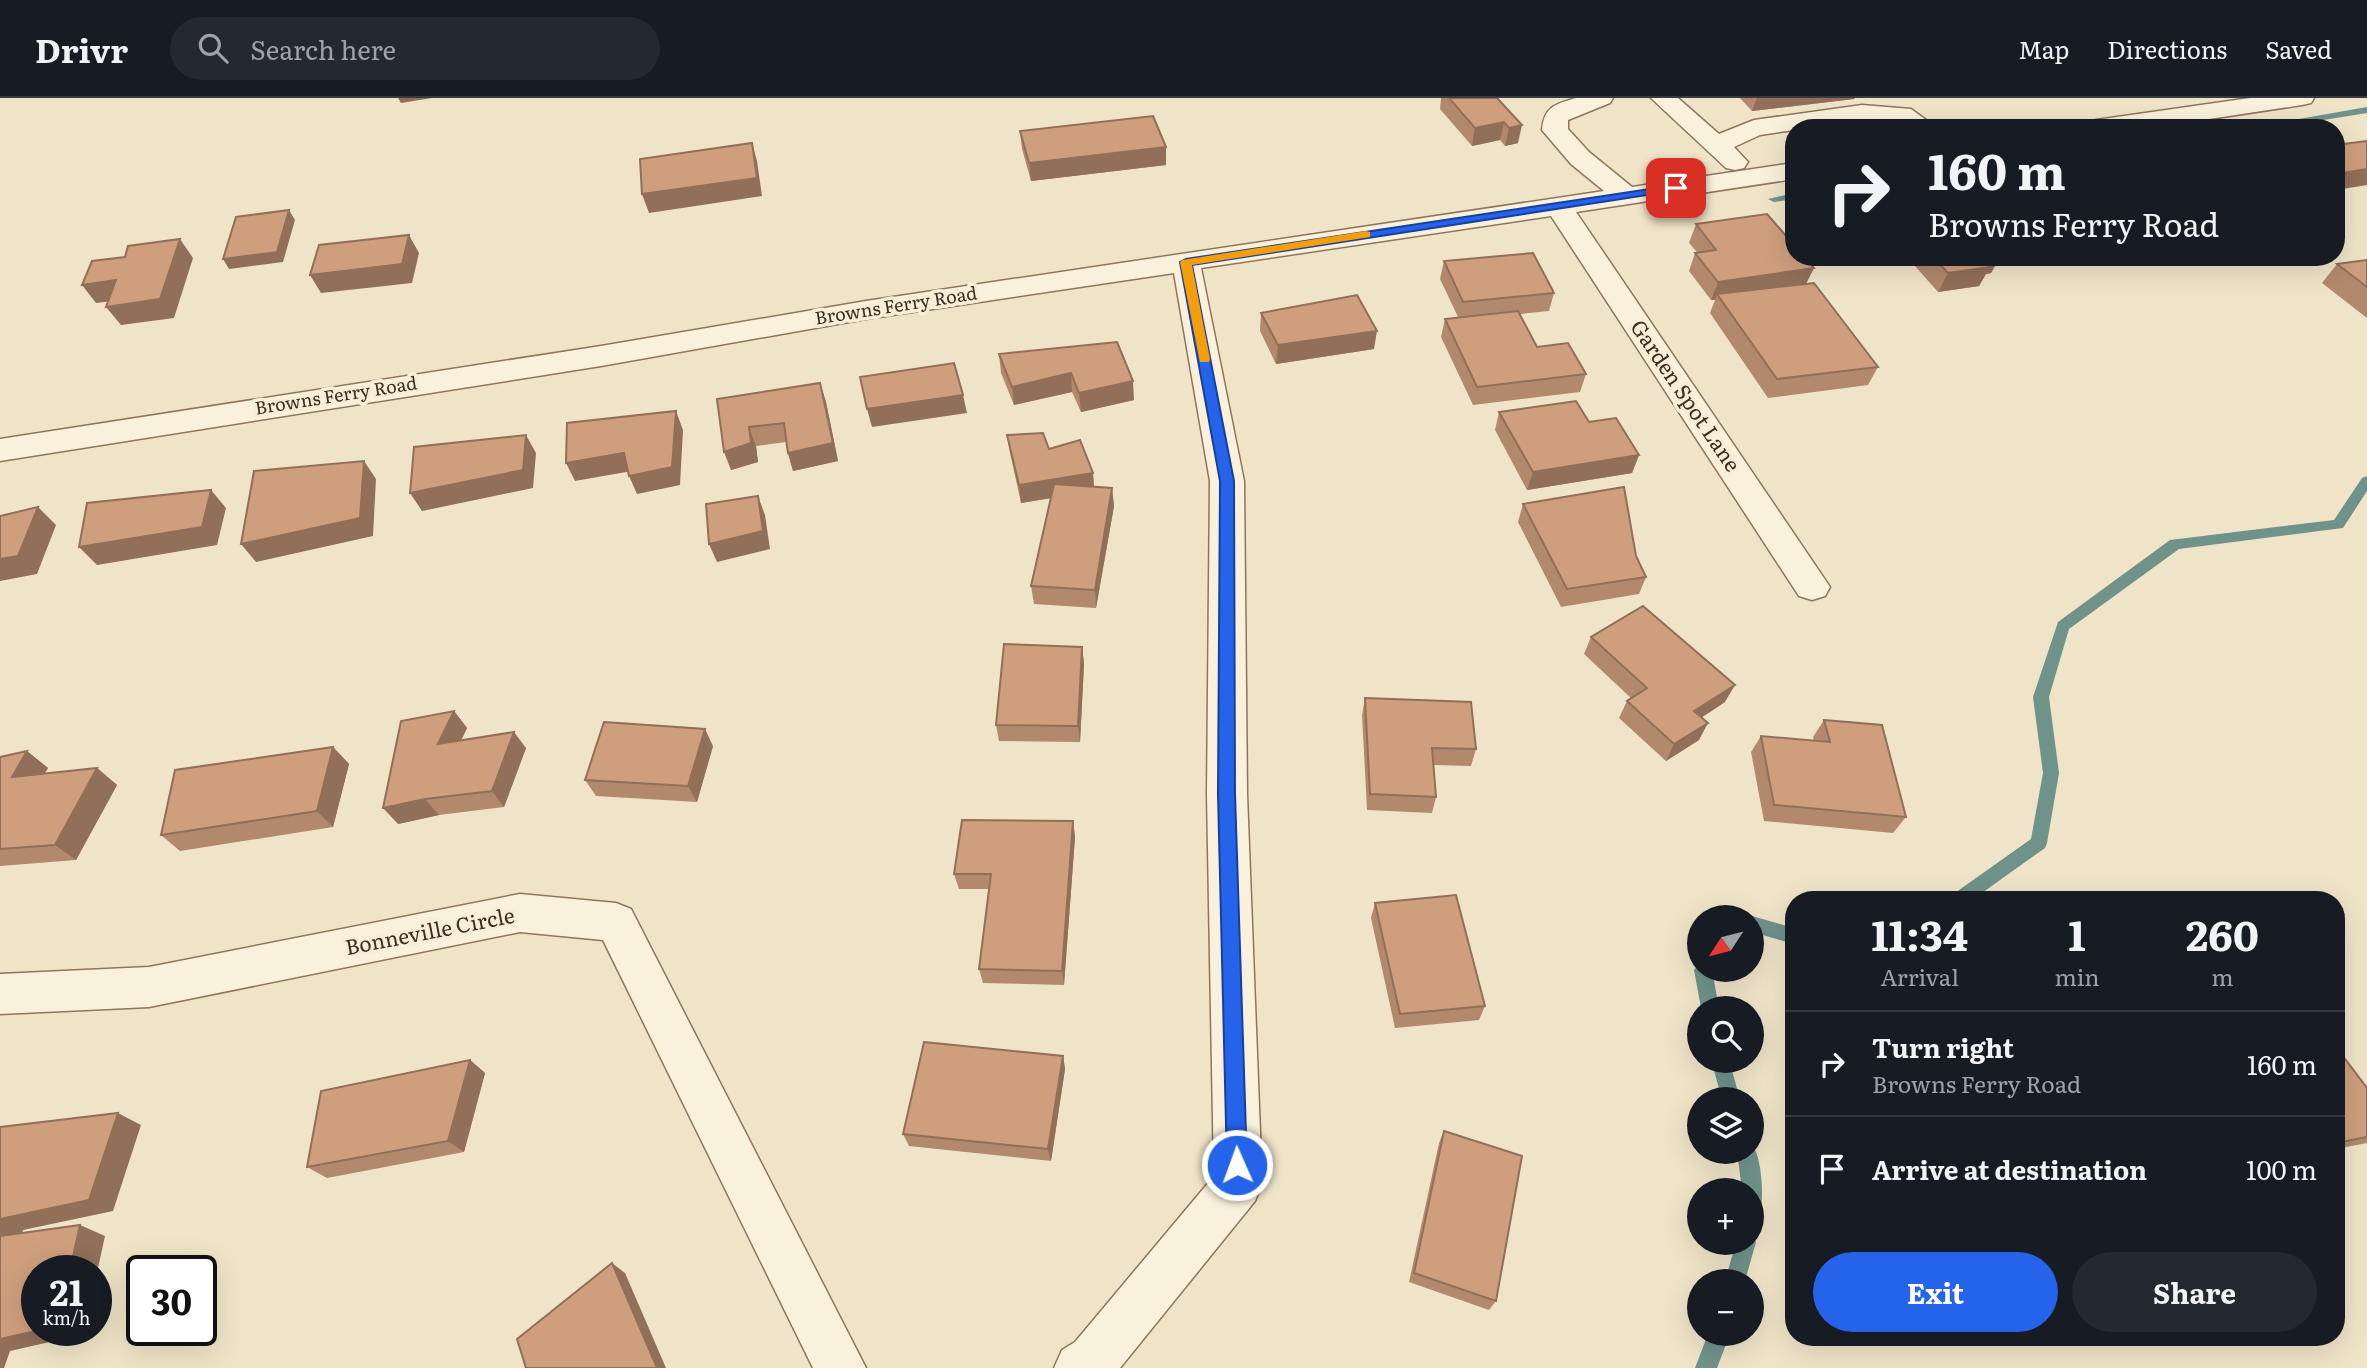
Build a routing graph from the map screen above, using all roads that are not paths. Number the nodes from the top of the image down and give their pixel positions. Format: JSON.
{"nodes":[{"id":1,"x":1601,"y":98,"type":"edge"},
{"id":2,"x":1663,"y":98,"type":"edge"},
{"id":3,"x":2302,"y":98,"type":"edge"},
{"id":4,"x":1818,"y":119,"type":"edge"},
{"id":5,"x":1910,"y":119,"type":"edge"},
{"id":6,"x":2158,"y":119,"type":"edge"},
{"id":7,"x":1785,"y":124,"type":"edge"},
{"id":8,"x":1717,"y":145,"type":"junction"},
{"id":9,"x":1785,"y":172,"type":"edge"},
{"id":10,"x":1753,"y":177,"type":"junction"},
{"id":11,"x":1625,"y":195,"type":"junction"},
{"id":12,"x":1558,"y":205,"type":"junction"},
{"id":13,"x":1186,"y":262,"type":"junction"},
{"id":14,"x":0,"y":450,"type":"edge"},
{"id":15,"x":1812,"y":587,"type":"dead end"},
{"id":16,"x":0,"y":994,"type":"edge"},
{"id":17,"x":840,"y":1368,"type":"edge"},
{"id":18,"x":1080,"y":1368,"type":"edge"}],
"edges":[{"from":1,"to":11,"type":"street"},
{"from":2,"to":8,"type":"street"},
{"from":3,"to":6,"type":"street"},
{"from":4,"to":5,"type":"street"},
{"from":7,"to":8,"type":"street"},
{"from":8,"to":10,"type":"street"},
{"from":9,"to":10,"type":"street","name":"Browns Ferry Road"},
{"from":10,"to":11,"type":"street","name":"Browns Ferry Road"},
{"from":11,"to":12,"type":"street","name":"Browns Ferry Road"},
{"from":12,"to":13,"type":"street","name":"Browns Ferry Road"},
{"from":12,"to":15,"type":"street","name":"Garden Spot Lane"},
{"from":13,"to":14,"type":"street","name":"Browns Ferry Road"},
{"from":13,"to":18,"type":"street"},
{"from":16,"to":17,"type":"street","name":"Bonneville Circle"}]}
